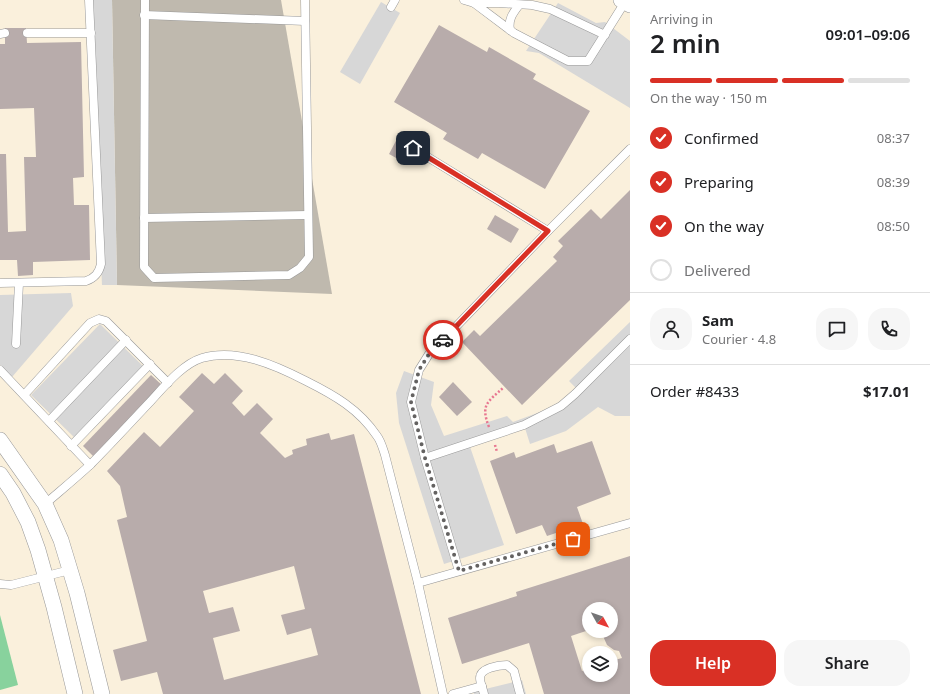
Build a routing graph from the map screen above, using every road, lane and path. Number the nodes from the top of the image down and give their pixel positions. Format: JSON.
{"nodes":[{"id":1,"x":90,"y":0,"type":"edge"},
{"id":2,"x":145,"y":0,"type":"edge"},
{"id":3,"x":305,"y":0,"type":"edge"},
{"id":4,"x":464,"y":0,"type":"edge"},
{"id":5,"x":625,"y":2,"type":"edge"},
{"id":6,"x":474,"y":3,"type":"junction"},
{"id":7,"x":519,"y":5,"type":"junction"},
{"id":8,"x":144,"y":15,"type":"junction"},
{"id":9,"x":305,"y":20,"type":"junction"},
{"id":10,"x":510,"y":30,"type":"junction"},
{"id":11,"x":91,"y":32,"type":"junction"},
{"id":12,"x":27,"y":33,"type":"dead end"},
{"id":13,"x":605,"y":34,"type":"junction"},
{"id":14,"x":413,"y":148,"type":"dead end"},
{"id":15,"x":630,"y":150,"type":"edge"},
{"id":16,"x":308,"y":215,"type":"junction"},
{"id":17,"x":144,"y":218,"type":"junction"},
{"id":18,"x":548,"y":231,"type":"junction"},
{"id":19,"x":0,"y":283,"type":"edge"},
{"id":20,"x":19,"y":283,"type":"junction"},
{"id":21,"x":630,"y":339,"type":"edge"},
{"id":22,"x":126,"y":340,"type":"junction"},
{"id":23,"x":16,"y":344,"type":"dead end"},
{"id":24,"x":150,"y":364,"type":"junction"},
{"id":25,"x":0,"y":370,"type":"edge"},
{"id":26,"x":168,"y":383,"type":"junction"},
{"id":27,"x":504,"y":387,"type":"dead end"},
{"id":28,"x":24,"y":395,"type":"junction"},
{"id":29,"x":48,"y":421,"type":"junction"},
{"id":30,"x":492,"y":436,"type":"junction"},
{"id":31,"x":0,"y":440,"type":"edge"},
{"id":32,"x":72,"y":446,"type":"junction"},
{"id":33,"x":497,"y":452,"type":"dead end"},
{"id":34,"x":425,"y":458,"type":"junction"},
{"id":35,"x":90,"y":465,"type":"junction"},
{"id":36,"x":0,"y":474,"type":"edge"},
{"id":37,"x":45,"y":504,"type":"junction"},
{"id":38,"x":630,"y":523,"type":"edge"},
{"id":39,"x":70,"y":570,"type":"junction"},
{"id":40,"x":459,"y":571,"type":"junction"},
{"id":41,"x":46,"y":576,"type":"junction"},
{"id":42,"x":418,"y":583,"type":"junction"},
{"id":43,"x":0,"y":584,"type":"edge"},
{"id":44,"x":483,"y":690,"type":"edge"},
{"id":45,"x":75,"y":694,"type":"edge"},
{"id":46,"x":102,"y":694,"type":"edge"},
{"id":47,"x":442,"y":694,"type":"edge"},
{"id":48,"x":453,"y":694,"type":"edge"},
{"id":49,"x":520,"y":694,"type":"edge"}],
"edges":[{"from":1,"to":11,"type":"lane"},
{"from":2,"to":8,"type":"lane"},
{"from":3,"to":9,"type":"lane"},
{"from":4,"to":6,"type":"lane"},
{"from":5,"to":13,"type":"lane"},
{"from":6,"to":7,"type":"lane"},
{"from":6,"to":10,"type":"lane"},
{"from":7,"to":10,"type":"lane"},
{"from":7,"to":13,"type":"lane"},
{"from":8,"to":9,"type":"lane"},
{"from":8,"to":17,"type":"lane"},
{"from":9,"to":16,"type":"lane"},
{"from":10,"to":13,"type":"lane"},
{"from":11,"to":12,"type":"lane"},
{"from":11,"to":20,"type":"lane"},
{"from":14,"to":18,"type":"lane"},
{"from":15,"to":18,"type":"lane"},
{"from":16,"to":17,"type":"lane"},
{"from":16,"to":17,"type":"lane"},
{"from":18,"to":34,"type":"lane"},
{"from":19,"to":20,"type":"lane"},
{"from":20,"to":23,"type":"lane"},
{"from":21,"to":30,"type":"lane"},
{"from":22,"to":24,"type":"lane"},
{"from":22,"to":28,"type":"lane"},
{"from":22,"to":29,"type":"lane"},
{"from":24,"to":26,"type":"lane"},
{"from":24,"to":32,"type":"lane"},
{"from":25,"to":28,"type":"lane"},
{"from":26,"to":35,"type":"lane"},
{"from":26,"to":42,"type":"lane"},
{"from":27,"to":30,"type":"path"},
{"from":28,"to":29,"type":"lane"},
{"from":29,"to":32,"type":"lane"},
{"from":30,"to":33,"type":"path"},
{"from":30,"to":34,"type":"lane"},
{"from":31,"to":37,"type":"street"},
{"from":32,"to":35,"type":"lane"},
{"from":34,"to":40,"type":"lane"},
{"from":35,"to":37,"type":"lane"},
{"from":36,"to":41,"type":"street"},
{"from":37,"to":39,"type":"street"},
{"from":38,"to":40,"type":"lane"},
{"from":39,"to":41,"type":"lane"},
{"from":39,"to":46,"type":"street"},
{"from":40,"to":42,"type":"lane"},
{"from":41,"to":43,"type":"lane"},
{"from":41,"to":45,"type":"street"},
{"from":42,"to":47,"type":"lane"},
{"from":44,"to":48,"type":"lane"},
{"from":44,"to":49,"type":"lane"}]}
